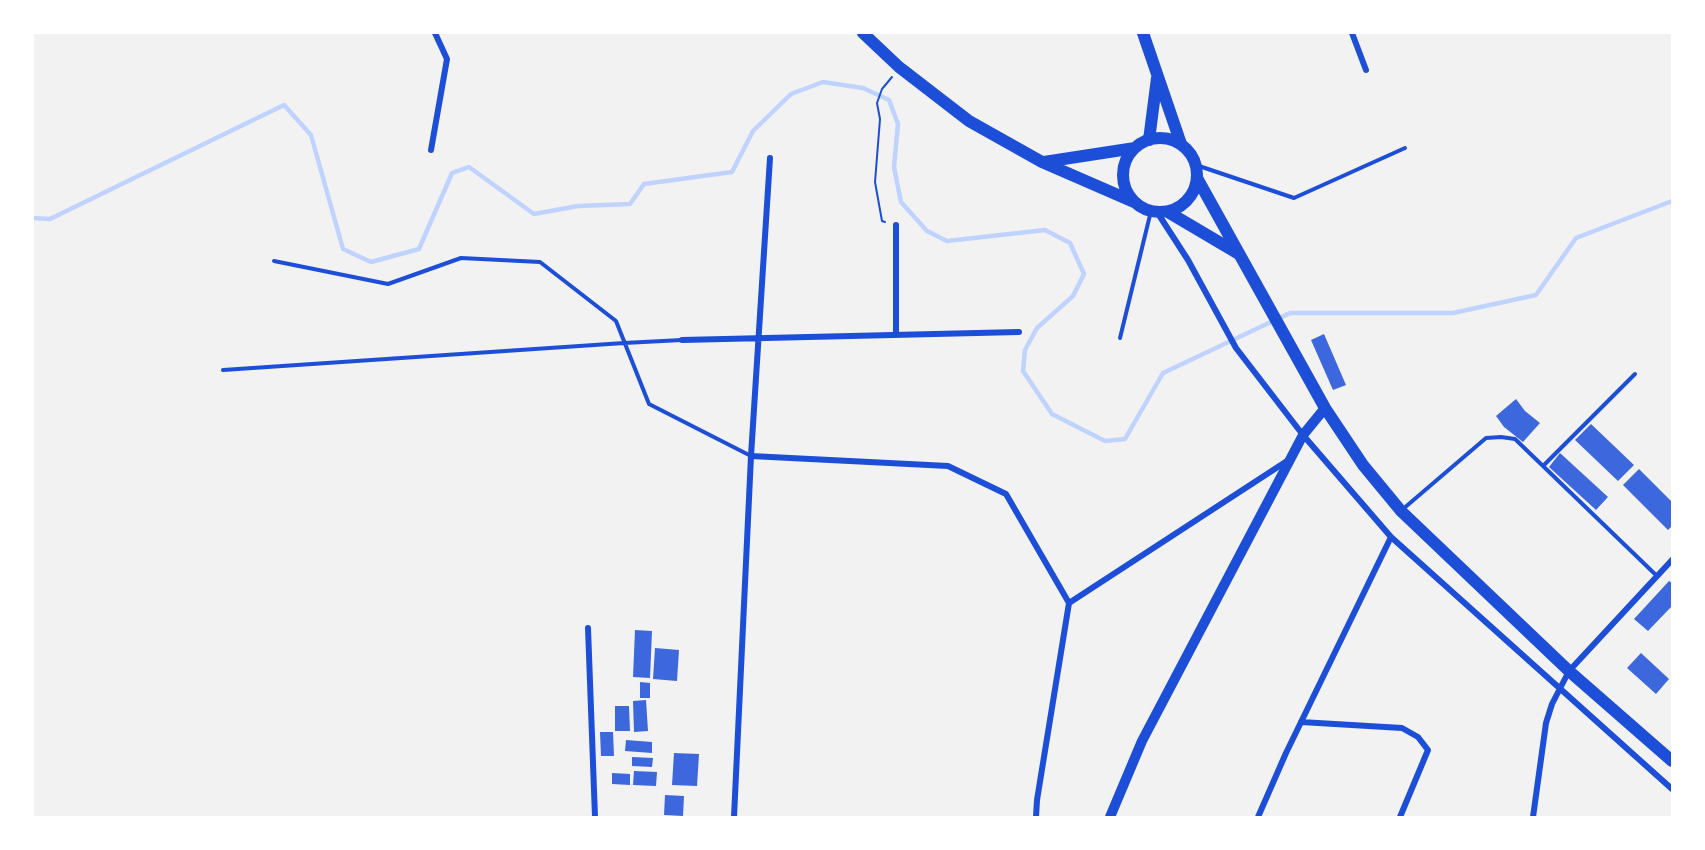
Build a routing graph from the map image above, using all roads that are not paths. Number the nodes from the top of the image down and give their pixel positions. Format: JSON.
{"nodes":[{"id":1,"x":435,"y":33,"type":"edge"},
{"id":2,"x":863,"y":33,"type":"edge"},
{"id":3,"x":1143,"y":33,"type":"edge"},
{"id":4,"x":1352,"y":33,"type":"edge"},
{"id":5,"x":1366,"y":70,"type":"dead end"},
{"id":6,"x":1158,"y":77,"type":"junction"},
{"id":7,"x":1149,"y":140,"type":"junction"},
{"id":8,"x":1181,"y":144,"type":"junction"},
{"id":9,"x":1135,"y":148,"type":"junction"},
{"id":10,"x":1405,"y":148,"type":"dead end"},
{"id":11,"x":431,"y":150,"type":"dead end"},
{"id":12,"x":770,"y":158,"type":"dead end"},
{"id":13,"x":1042,"y":162,"type":"junction"},
{"id":14,"x":1196,"y":165,"type":"junction"},
{"id":15,"x":1197,"y":178,"type":"junction"},
{"id":16,"x":1134,"y":202,"type":"junction"},
{"id":17,"x":1159,"y":212,"type":"junction"},
{"id":18,"x":896,"y":225,"type":"road end"},
{"id":19,"x":1241,"y":255,"type":"junction"},
{"id":20,"x":274,"y":261,"type":"dead end"},
{"id":21,"x":1019,"y":332,"type":"dead end"},
{"id":22,"x":896,"y":335,"type":"junction"},
{"id":23,"x":759,"y":338,"type":"junction"},
{"id":24,"x":1120,"y":338,"type":"dead end"},
{"id":25,"x":682,"y":340,"type":"joint"},
{"id":26,"x":624,"y":343,"type":"junction"},
{"id":27,"x":223,"y":370,"type":"dead end"},
{"id":28,"x":1635,"y":374,"type":"dead end"},
{"id":29,"x":1325,"y":408,"type":"junction"},
{"id":30,"x":1303,"y":435,"type":"junction"},
{"id":31,"x":751,"y":456,"type":"junction"},
{"id":32,"x":1291,"y":458,"type":"junction"},
{"id":33,"x":1544,"y":465,"type":"junction"},
{"id":34,"x":1401,"y":511,"type":"junction"},
{"id":35,"x":1390,"y":537,"type":"junction"},
{"id":36,"x":1672,"y":560,"type":"edge"},
{"id":37,"x":1657,"y":576,"type":"junction"},
{"id":38,"x":1069,"y":603,"type":"junction"},
{"id":39,"x":588,"y":628,"type":"dead end"},
{"id":40,"x":1569,"y":671,"type":"junction"},
{"id":41,"x":1560,"y":689,"type":"junction"},
{"id":42,"x":1300,"y":722,"type":"junction"},
{"id":43,"x":1672,"y":761,"type":"edge"},
{"id":44,"x":1672,"y":789,"type":"edge"},
{"id":45,"x":595,"y":817,"type":"edge"},
{"id":46,"x":734,"y":817,"type":"edge"},
{"id":47,"x":1036,"y":817,"type":"edge"},
{"id":48,"x":1110,"y":817,"type":"edge"},
{"id":49,"x":1258,"y":817,"type":"edge"},
{"id":50,"x":1400,"y":817,"type":"edge"},
{"id":51,"x":1533,"y":817,"type":"edge"}],
"edges":[{"from":1,"to":11,"type":"street"},
{"from":2,"to":13,"type":"main road"},
{"from":3,"to":6,"type":"main road"},
{"from":4,"to":5,"type":"street"},
{"from":6,"to":7,"type":"main road"},
{"from":6,"to":8,"type":"main road"},
{"from":7,"to":8,"type":"main road"},
{"from":7,"to":9,"type":"main road"},
{"from":8,"to":14,"type":"main road"},
{"from":9,"to":13,"type":"main road"},
{"from":9,"to":16,"type":"main road"},
{"from":10,"to":14,"type":"lane"},
{"from":12,"to":23,"type":"street"},
{"from":13,"to":16,"type":"main road"},
{"from":14,"to":15,"type":"main road"},
{"from":15,"to":17,"type":"main road"},
{"from":15,"to":19,"type":"main road"},
{"from":16,"to":17,"type":"main road"},
{"from":17,"to":19,"type":"main road"},
{"from":17,"to":24,"type":"lane"},
{"from":17,"to":30,"type":"street"},
{"from":18,"to":22,"type":"street"},
{"from":19,"to":29,"type":"main road"},
{"from":20,"to":26,"type":"lane"},
{"from":21,"to":22,"type":"street"},
{"from":22,"to":23,"type":"street"},
{"from":23,"to":25,"type":"street"},
{"from":23,"to":31,"type":"street"},
{"from":25,"to":26,"type":"lane"},
{"from":26,"to":27,"type":"lane"},
{"from":26,"to":31,"type":"lane"},
{"from":28,"to":33,"type":"lane"},
{"from":29,"to":30,"type":"main road"},
{"from":29,"to":34,"type":"main road"},
{"from":30,"to":32,"type":"main road"},
{"from":30,"to":35,"type":"street"},
{"from":31,"to":38,"type":"street"},
{"from":31,"to":46,"type":"street"},
{"from":32,"to":38,"type":"street"},
{"from":32,"to":48,"type":"main road"},
{"from":33,"to":34,"type":"lane"},
{"from":33,"to":37,"type":"lane"},
{"from":34,"to":40,"type":"main road"},
{"from":35,"to":41,"type":"street"},
{"from":35,"to":42,"type":"street"},
{"from":36,"to":37,"type":"street"},
{"from":37,"to":40,"type":"street"},
{"from":38,"to":47,"type":"street"},
{"from":39,"to":45,"type":"street"},
{"from":40,"to":41,"type":"street"},
{"from":40,"to":43,"type":"main road"},
{"from":41,"to":44,"type":"street"},
{"from":41,"to":51,"type":"street"},
{"from":42,"to":49,"type":"street"},
{"from":42,"to":50,"type":"street"}]}
